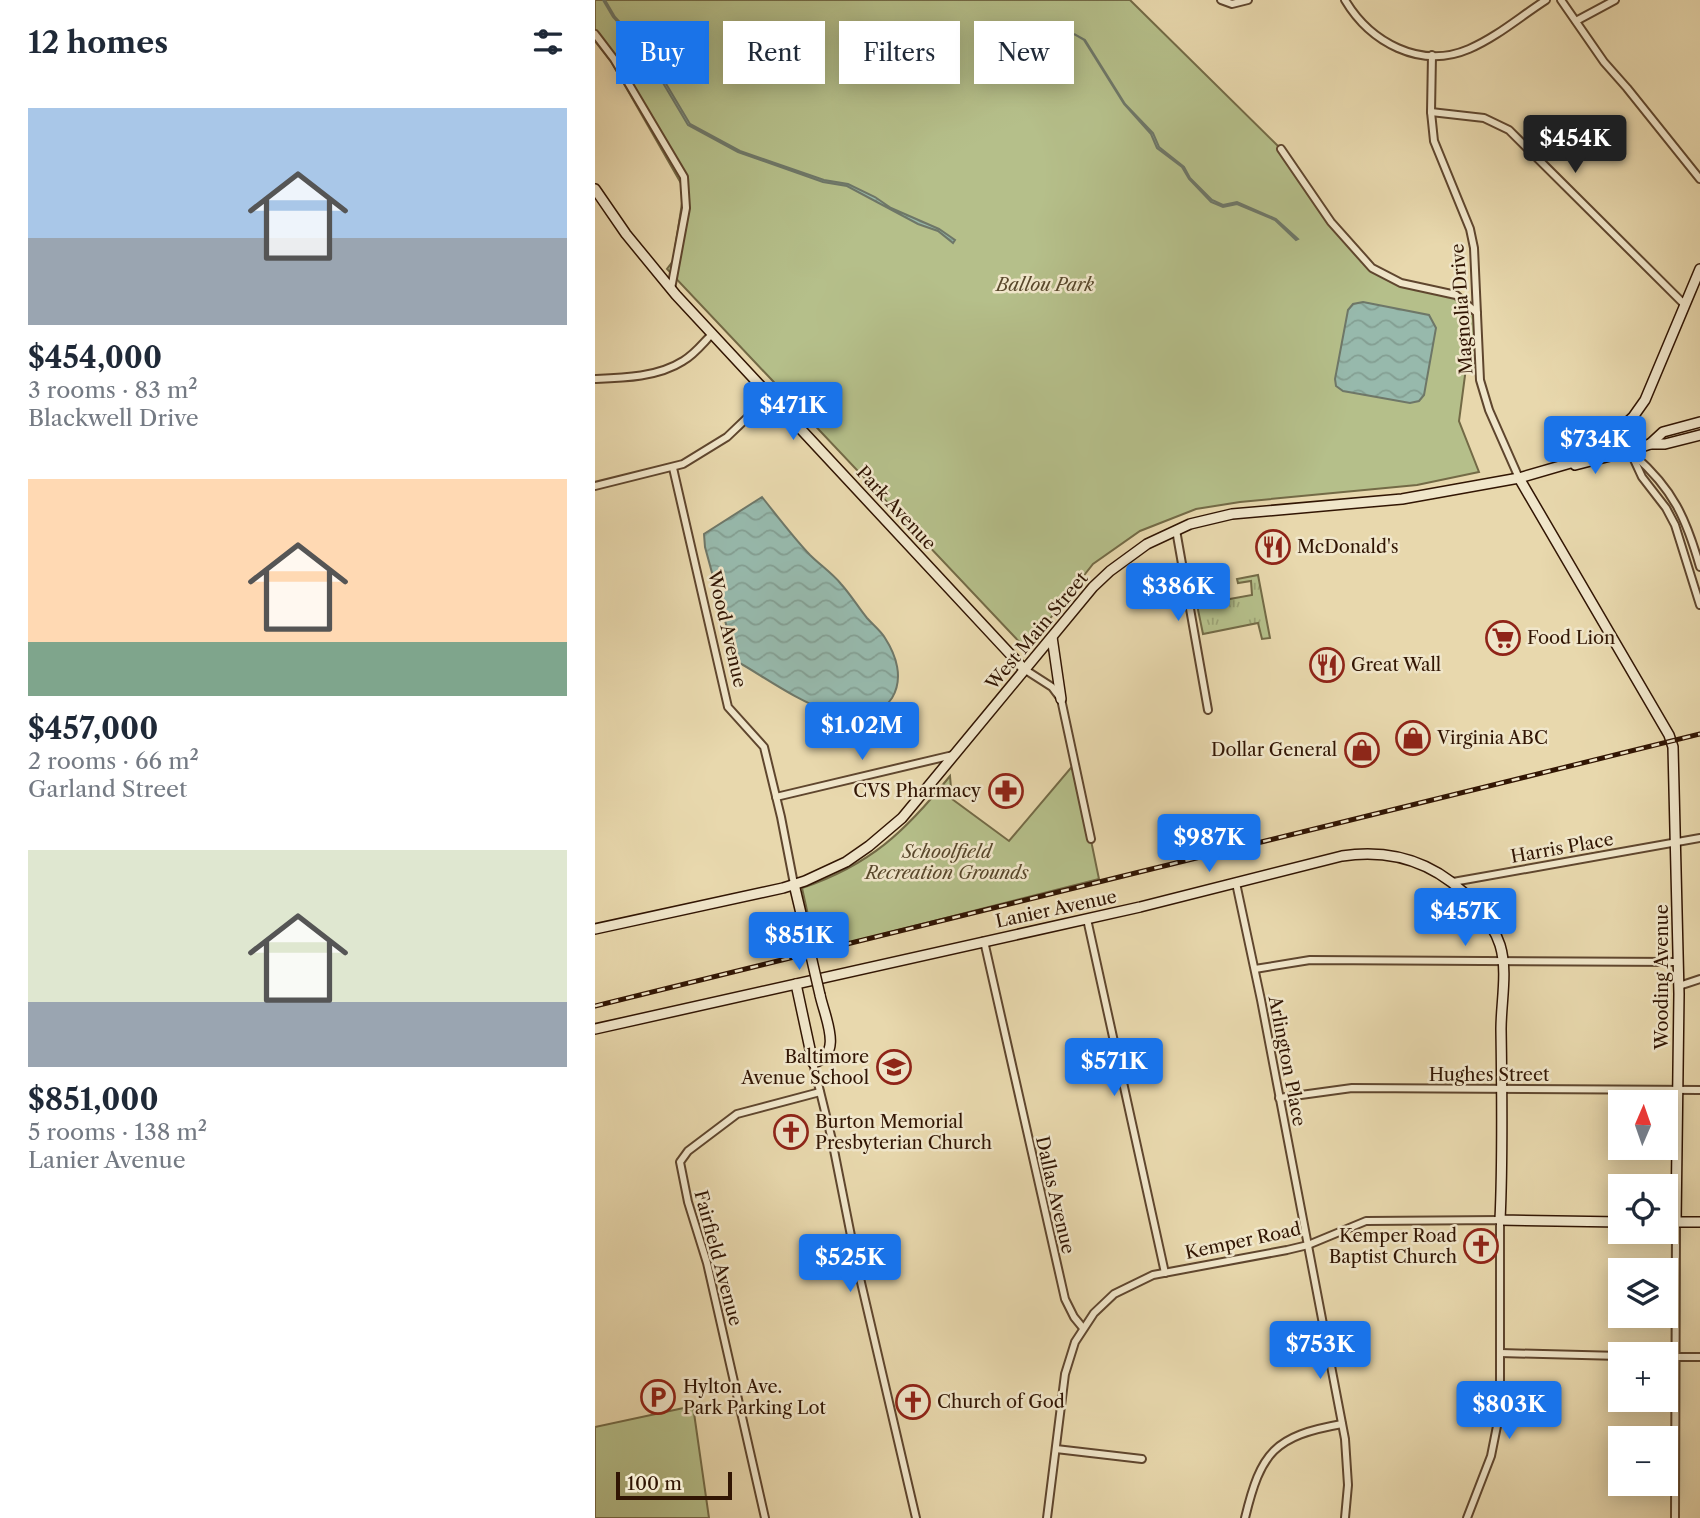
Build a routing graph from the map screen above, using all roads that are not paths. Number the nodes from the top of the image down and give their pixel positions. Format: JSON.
{"nodes":[{"id":1,"x":1221,"y":0,"type":"edge"},
{"id":2,"x":1248,"y":0,"type":"edge"},
{"id":3,"x":1345,"y":0,"type":"edge"},
{"id":4,"x":1546,"y":0,"type":"edge"},
{"id":5,"x":1561,"y":0,"type":"edge"},
{"id":6,"x":1615,"y":0,"type":"edge"},
{"id":7,"x":1576,"y":22,"type":"junction"},
{"id":8,"x":595,"y":34,"type":"edge"},
{"id":9,"x":1432,"y":55,"type":"junction"},
{"id":10,"x":1431,"y":112,"type":"junction"},
{"id":11,"x":1282,"y":149,"type":"dead end"},
{"id":12,"x":1700,"y":179,"type":"edge"},
{"id":13,"x":595,"y":189,"type":"edge"},
{"id":14,"x":1700,"y":269,"type":"edge"},
{"id":15,"x":671,"y":289,"type":"junction"},
{"id":16,"x":1685,"y":305,"type":"junction"},
{"id":17,"x":1477,"y":313,"type":"junction"},
{"id":18,"x":712,"y":334,"type":"junction"},
{"id":19,"x":595,"y":379,"type":"edge"},
{"id":20,"x":770,"y":396,"type":"junction"},
{"id":21,"x":1700,"y":422,"type":"edge"},
{"id":22,"x":1617,"y":434,"type":"junction"},
{"id":23,"x":1700,"y":435,"type":"edge"},
{"id":24,"x":1650,"y":444,"type":"junction"},
{"id":25,"x":1630,"y":451,"type":"junction"},
{"id":26,"x":673,"y":468,"type":"junction"},
{"id":27,"x":1553,"y":470,"type":"junction"},
{"id":28,"x":1519,"y":478,"type":"junction"},
{"id":29,"x":595,"y":486,"type":"edge"},
{"id":30,"x":1681,"y":511,"type":"junction"},
{"id":31,"x":1670,"y":516,"type":"junction"},
{"id":32,"x":1175,"y":530,"type":"junction"},
{"id":33,"x":1697,"y":555,"type":"junction"},
{"id":34,"x":1686,"y":559,"type":"junction"},
{"id":35,"x":1700,"y":566,"type":"edge"},
{"id":36,"x":1700,"y":604,"type":"edge"},
{"id":37,"x":1052,"y":637,"type":"junction"},
{"id":38,"x":1024,"y":669,"type":"junction"},
{"id":39,"x":1061,"y":699,"type":"junction"},
{"id":40,"x":1208,"y":710,"type":"dead end"},
{"id":41,"x":955,"y":754,"type":"junction"},
{"id":42,"x":776,"y":797,"type":"junction"},
{"id":43,"x":1700,"y":838,"type":"edge"},
{"id":44,"x":1091,"y":839,"type":"dead end"},
{"id":45,"x":1677,"y":843,"type":"junction"},
{"id":46,"x":1453,"y":882,"type":"junction"},
{"id":47,"x":1236,"y":883,"type":"junction"},
{"id":48,"x":794,"y":884,"type":"junction"},
{"id":49,"x":1087,"y":919,"type":"junction"},
{"id":50,"x":595,"y":929,"type":"edge"},
{"id":51,"x":984,"y":941,"type":"junction"},
{"id":52,"x":1503,"y":961,"type":"junction"},
{"id":53,"x":1679,"y":962,"type":"junction"},
{"id":54,"x":1255,"y":969,"type":"junction"},
{"id":55,"x":1700,"y":979,"type":"edge"},
{"id":56,"x":796,"y":984,"type":"junction"},
{"id":57,"x":1679,"y":986,"type":"junction"},
{"id":58,"x":595,"y":1029,"type":"edge"},
{"id":59,"x":813,"y":1063,"type":"junction"},
{"id":60,"x":1503,"y":1090,"type":"junction"},
{"id":61,"x":1608,"y":1090,"type":"edge"},
{"id":62,"x":1678,"y":1090,"type":"joint"},
{"id":63,"x":1700,"y":1090,"type":"edge"},
{"id":64,"x":820,"y":1092,"type":"junction"},
{"id":65,"x":1279,"y":1098,"type":"junction"},
{"id":66,"x":1500,"y":1220,"type":"junction"},
{"id":67,"x":1608,"y":1222,"type":"edge"},
{"id":68,"x":1678,"y":1222,"type":"edge"},
{"id":69,"x":1700,"y":1222,"type":"edge"},
{"id":70,"x":1672,"y":1244,"type":"edge"},
{"id":71,"x":1308,"y":1245,"type":"junction"},
{"id":72,"x":1165,"y":1273,"type":"junction"},
{"id":73,"x":1083,"y":1328,"type":"junction"},
{"id":74,"x":1675,"y":1342,"type":"edge"},
{"id":75,"x":1500,"y":1353,"type":"junction"},
{"id":76,"x":1608,"y":1356,"type":"edge"},
{"id":77,"x":1678,"y":1357,"type":"edge"},
{"id":78,"x":1700,"y":1357,"type":"edge"},
{"id":79,"x":1676,"y":1412,"type":"edge"},
{"id":80,"x":1342,"y":1423,"type":"junction"},
{"id":81,"x":1056,"y":1449,"type":"junction"},
{"id":82,"x":1142,"y":1459,"type":"dead end"},
{"id":83,"x":765,"y":1518,"type":"edge"},
{"id":84,"x":916,"y":1518,"type":"edge"},
{"id":85,"x":1047,"y":1518,"type":"edge"},
{"id":86,"x":1245,"y":1518,"type":"edge"},
{"id":87,"x":1345,"y":1518,"type":"edge"},
{"id":88,"x":1467,"y":1518,"type":"edge"},
{"id":89,"x":1675,"y":1518,"type":"edge"}],
"edges":[{"from":1,"to":2,"type":"street"},
{"from":3,"to":9,"type":"street"},
{"from":4,"to":9,"type":"street"},
{"from":5,"to":7,"type":"street"},
{"from":6,"to":7,"type":"street"},
{"from":7,"to":12,"type":"street"},
{"from":8,"to":15,"type":"street"},
{"from":9,"to":10,"type":"street","name":"Magnolia Drive"},
{"from":10,"to":16,"type":"street"},
{"from":10,"to":17,"type":"street","name":"Magnolia Drive"},
{"from":11,"to":17,"type":"street"},
{"from":13,"to":15,"type":"street","name":"Park Avenue"},
{"from":14,"to":16,"type":"street","name":"West Main Street"},
{"from":15,"to":18,"type":"street","name":"Park Avenue"},
{"from":16,"to":22,"type":"street","name":"West Main Street"},
{"from":17,"to":28,"type":"street","name":"Magnolia Drive"},
{"from":18,"to":19,"type":"street"},
{"from":18,"to":20,"type":"street","name":"Park Avenue"},
{"from":20,"to":26,"type":"street"},
{"from":20,"to":38,"type":"street","name":"Park Avenue"},
{"from":21,"to":24,"type":"street"},
{"from":22,"to":25,"type":"street"},
{"from":22,"to":27,"type":"street","name":"West Main Street"},
{"from":23,"to":24,"type":"street"},
{"from":24,"to":25,"type":"street"},
{"from":25,"to":27,"type":"street"},
{"from":25,"to":30,"type":"street"},
{"from":25,"to":31,"type":"street"},
{"from":26,"to":29,"type":"street"},
{"from":26,"to":42,"type":"street","name":"Wood Avenue"},
{"from":27,"to":28,"type":"street","name":"West Main Street"},
{"from":28,"to":32,"type":"street","name":"West Main Street"},
{"from":28,"to":45,"type":"street","name":"Wooding Avenue"},
{"from":30,"to":31,"type":"street"},
{"from":30,"to":33,"type":"street"},
{"from":31,"to":34,"type":"street"},
{"from":32,"to":37,"type":"street","name":"West Main Street"},
{"from":32,"to":40,"type":"street"},
{"from":33,"to":34,"type":"street"},
{"from":33,"to":35,"type":"street"},
{"from":34,"to":36,"type":"street"},
{"from":37,"to":38,"type":"street","name":"West Main Street"},
{"from":37,"to":39,"type":"street"},
{"from":38,"to":39,"type":"street","name":"Park Avenue"},
{"from":38,"to":41,"type":"street","name":"West Main Street"},
{"from":39,"to":44,"type":"street"},
{"from":41,"to":42,"type":"street"},
{"from":41,"to":48,"type":"street","name":"West Main Street"},
{"from":42,"to":48,"type":"street","name":"Wood Avenue"},
{"from":43,"to":45,"type":"street","name":"Harris Place"},
{"from":45,"to":46,"type":"street","name":"Harris Place"},
{"from":45,"to":53,"type":"street","name":"Wooding Avenue"},
{"from":46,"to":47,"type":"street","name":"Lanier Avenue"},
{"from":46,"to":52,"type":"street","name":"Lanier Avenue"},
{"from":47,"to":49,"type":"street","name":"Lanier Avenue"},
{"from":47,"to":54,"type":"street","name":"Arlington Place"},
{"from":48,"to":50,"type":"street","name":"West Main Street"},
{"from":48,"to":59,"type":"street","name":"Wood Avenue","bridge":true},
{"from":49,"to":51,"type":"street","name":"Lanier Avenue"},
{"from":49,"to":72,"type":"street"},
{"from":51,"to":56,"type":"street","name":"Lanier Avenue"},
{"from":51,"to":73,"type":"street","name":"Dallas Avenue"},
{"from":52,"to":53,"type":"street"},
{"from":52,"to":54,"type":"street"},
{"from":52,"to":60,"type":"street","name":"Lanier Avenue"},
{"from":53,"to":57,"type":"street","name":"Wooding Avenue"},
{"from":54,"to":65,"type":"street","name":"Arlington Place"},
{"from":55,"to":57,"type":"street"},
{"from":56,"to":58,"type":"street","name":"Lanier Avenue"},
{"from":56,"to":59,"type":"street"},
{"from":57,"to":62,"type":"street","name":"Wooding Avenue"},
{"from":59,"to":64,"type":"street"},
{"from":60,"to":61,"type":"street","name":"Hughes Street"},
{"from":60,"to":65,"type":"street","name":"Hughes Street"},
{"from":60,"to":66,"type":"street","name":"Lanier Avenue"},
{"from":62,"to":63,"type":"street","name":"Hughes Street"},
{"from":64,"to":83,"type":"street","name":"Fairfield Avenue"},
{"from":64,"to":84,"type":"street"},
{"from":65,"to":71,"type":"street","name":"Arlington Place"},
{"from":66,"to":67,"type":"street","name":"Kemper Road"},
{"from":66,"to":71,"type":"street","name":"Kemper Road"},
{"from":66,"to":75,"type":"street","name":"Lanier Avenue"},
{"from":68,"to":69,"type":"street"},
{"from":70,"to":74,"type":"street","name":"Wooding Avenue"},
{"from":71,"to":72,"type":"street","name":"Kemper Road"},
{"from":71,"to":80,"type":"street","name":"Arlington Place"},
{"from":72,"to":73,"type":"street","name":"Kemper Road"},
{"from":73,"to":81,"type":"street","name":"Kemper Road"},
{"from":75,"to":76,"type":"street"},
{"from":75,"to":88,"type":"street","name":"Lanier Avenue"},
{"from":77,"to":78,"type":"street"},
{"from":79,"to":89,"type":"street","name":"Wooding Avenue"},
{"from":80,"to":86,"type":"street"},
{"from":80,"to":87,"type":"street","name":"Arlington Place"},
{"from":81,"to":82,"type":"street"},
{"from":81,"to":85,"type":"street","name":"Kemper Road"}]}
